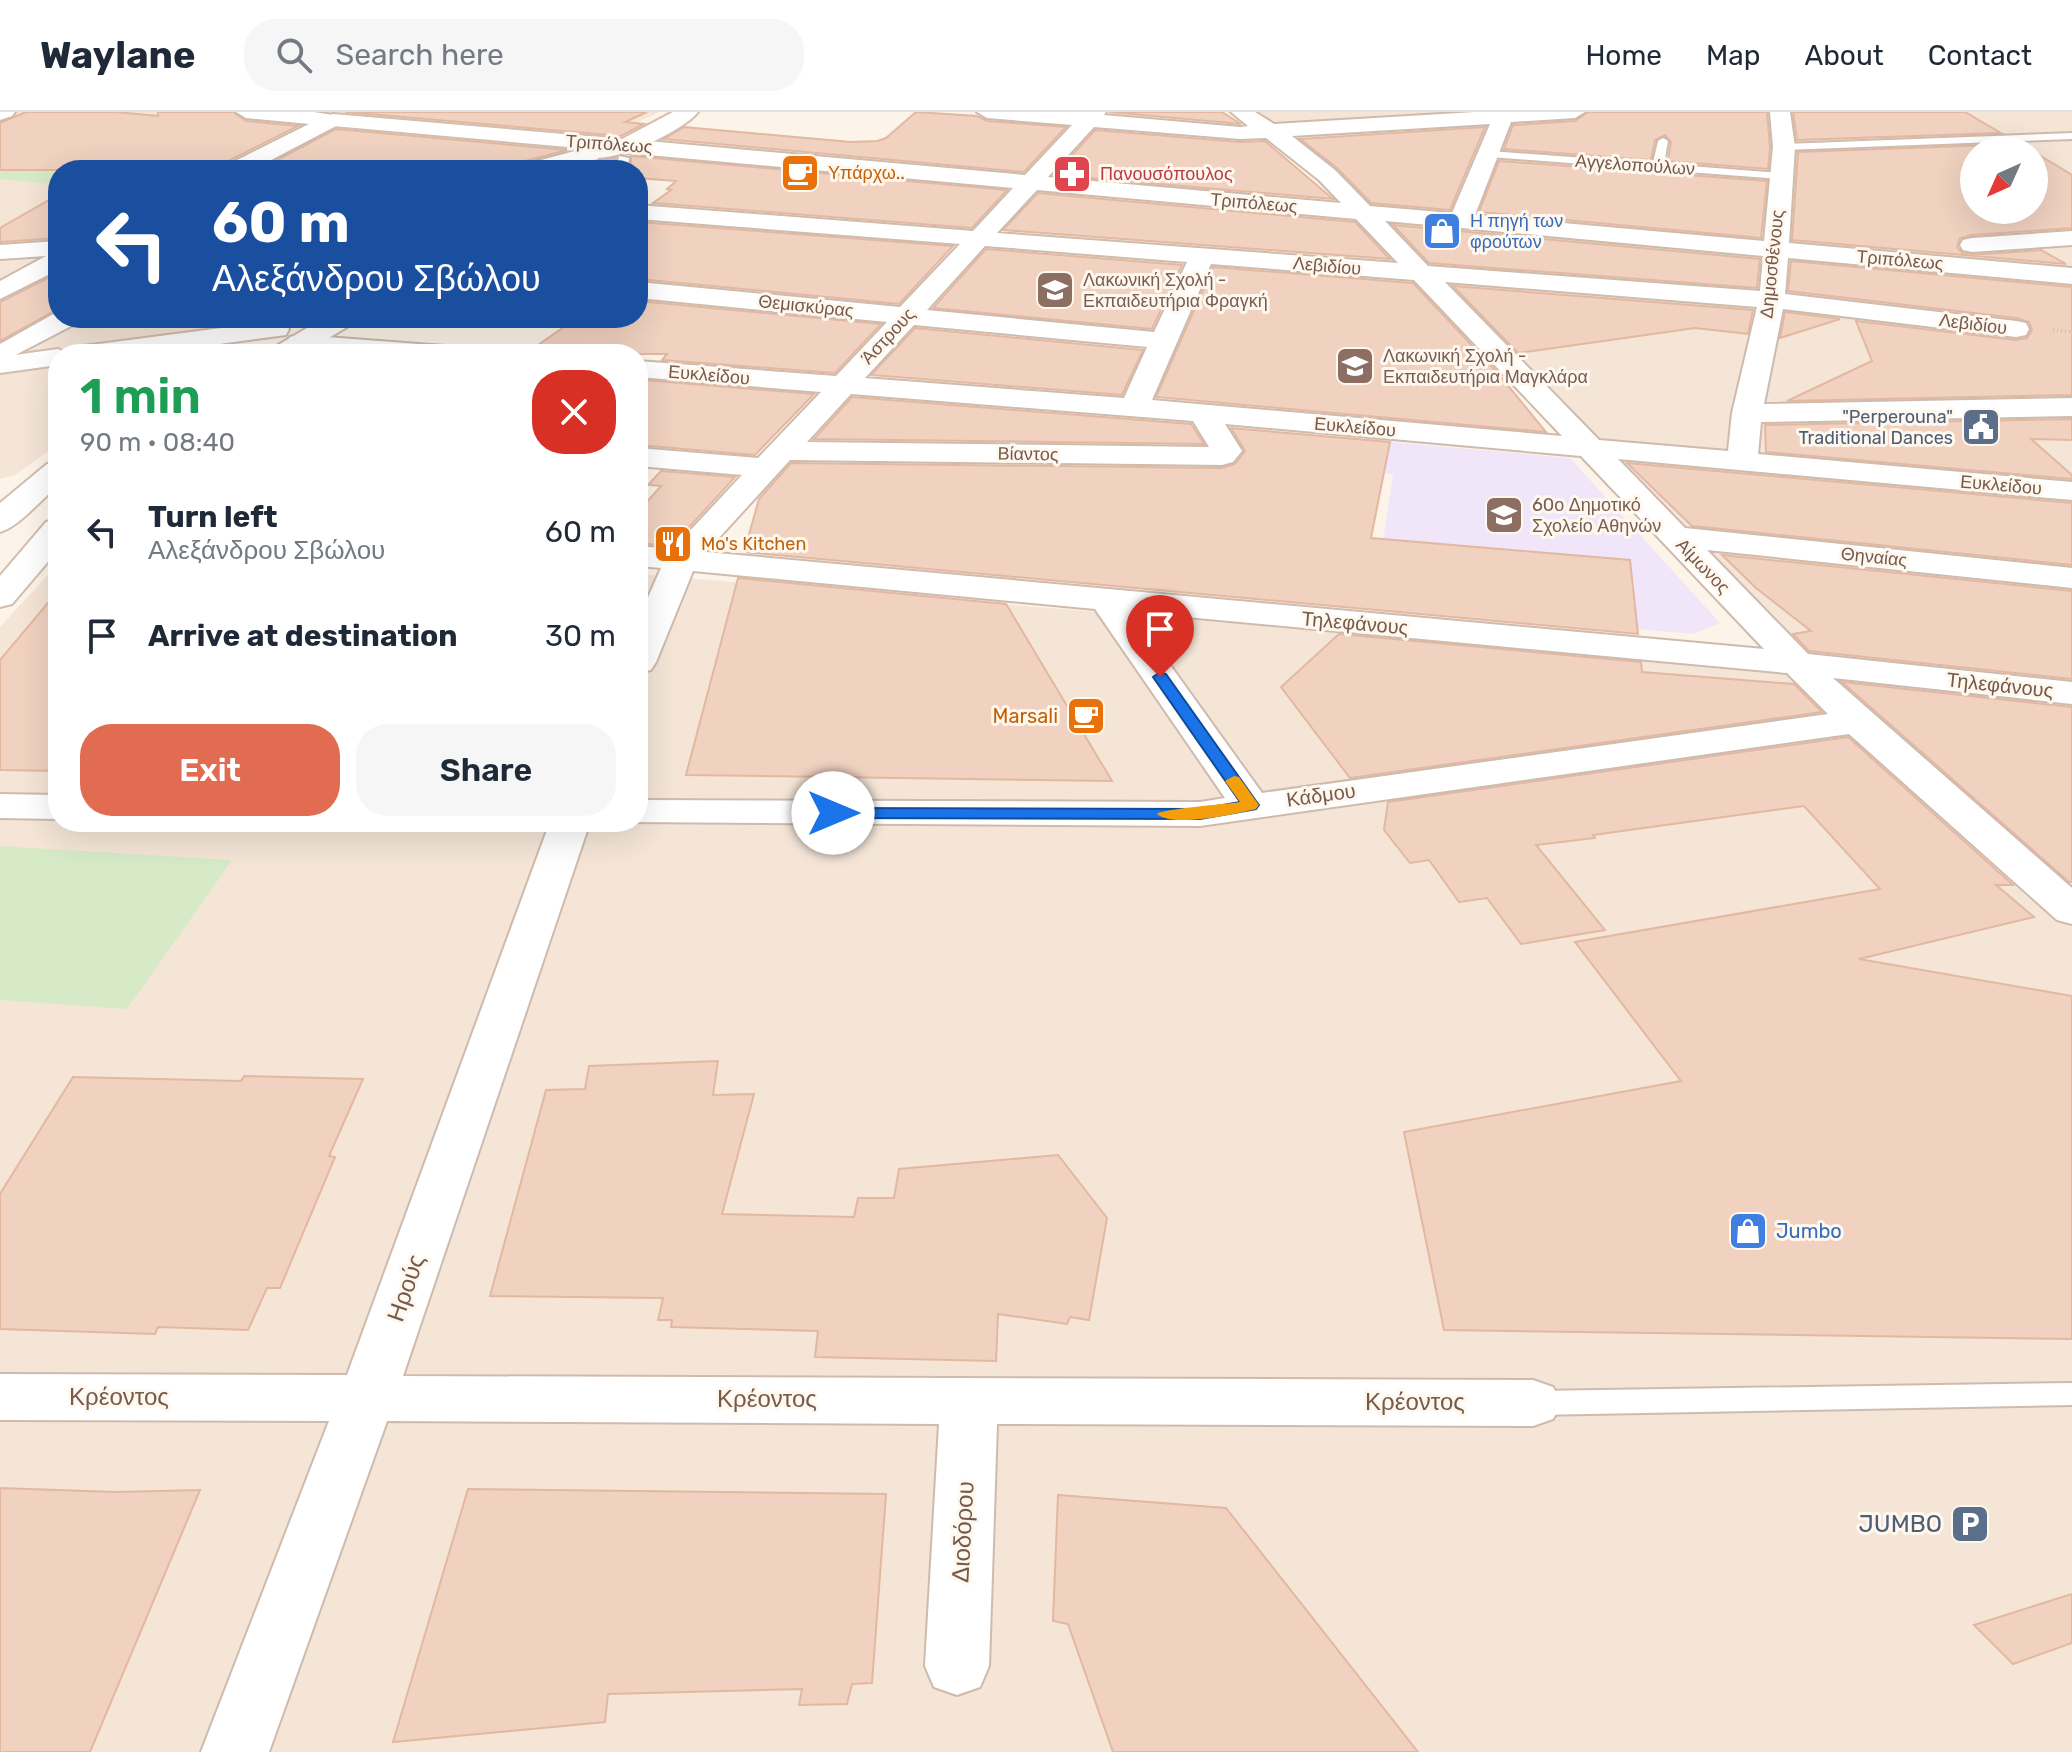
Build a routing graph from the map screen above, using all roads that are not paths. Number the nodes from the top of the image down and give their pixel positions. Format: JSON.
{"nodes":[{"id":1,"x":246,"y":112,"type":"edge"},
{"id":2,"x":688,"y":112,"type":"edge"},
{"id":3,"x":987,"y":112,"type":"edge"},
{"id":4,"x":1241,"y":112,"type":"edge"},
{"id":5,"x":1575,"y":112,"type":"edge"},
{"id":6,"x":1780,"y":112,"type":"edge"},
{"id":7,"x":1504,"y":114,"type":"edge"},
{"id":8,"x":341,"y":116,"type":"edge"},
{"id":9,"x":1092,"y":116,"type":"edge"},
{"id":10,"x":1286,"y":123,"type":"edge"},
{"id":11,"x":2072,"y":136,"type":"edge"},
{"id":12,"x":1663,"y":141,"type":"dead end"},
{"id":13,"x":1784,"y":147,"type":"junction"},
{"id":14,"x":1490,"y":154,"type":"junction"},
{"id":15,"x":624,"y":158,"type":"edge"},
{"id":16,"x":260,"y":160,"type":"edge"},
{"id":17,"x":1658,"y":167,"type":"junction"},
{"id":18,"x":1780,"y":176,"type":"junction"},
{"id":19,"x":1031,"y":182,"type":"junction"},
{"id":20,"x":648,"y":213,"type":"edge"},
{"id":21,"x":1366,"y":213,"type":"junction"},
{"id":22,"x":1461,"y":221,"type":"junction"},
{"id":23,"x":978,"y":238,"type":"junction"},
{"id":24,"x":2072,"y":238,"type":"edge"},
{"id":25,"x":48,"y":249,"type":"edge"},
{"id":26,"x":1777,"y":249,"type":"junction"},
{"id":27,"x":0,"y":252,"type":"edge"},
{"id":28,"x":1838,"y":255,"type":"junction"},
{"id":29,"x":1202,"y":256,"type":"junction"},
{"id":30,"x":48,"y":265,"type":"edge"},
{"id":31,"x":1422,"y":274,"type":"junction"},
{"id":32,"x":2072,"y":276,"type":"edge"},
{"id":33,"x":0,"y":291,"type":"edge"},
{"id":34,"x":648,"y":291,"type":"edge"},
{"id":35,"x":1772,"y":300,"type":"junction"},
{"id":36,"x":906,"y":316,"type":"junction"},
{"id":37,"x":48,"y":328,"type":"edge"},
{"id":38,"x":313,"y":328,"type":"edge"},
{"id":39,"x":2016,"y":329,"type":"dead end"},
{"id":40,"x":289,"y":336,"type":"edge"},
{"id":41,"x":1165,"y":341,"type":"junction"},
{"id":42,"x":180,"y":344,"type":"edge"},
{"id":43,"x":264,"y":344,"type":"edge"},
{"id":44,"x":358,"y":344,"type":"edge"},
{"id":45,"x":0,"y":355,"type":"edge"},
{"id":46,"x":48,"y":358,"type":"edge"},
{"id":47,"x":0,"y":365,"type":"edge"},
{"id":48,"x":648,"y":370,"type":"edge"},
{"id":49,"x":842,"y":386,"type":"junction"},
{"id":50,"x":1134,"y":407,"type":"junction"},
{"id":51,"x":2072,"y":407,"type":"edge"},
{"id":52,"x":1203,"y":413,"type":"junction"},
{"id":53,"x":1747,"y":413,"type":"junction"},
{"id":54,"x":1589,"y":448,"type":"junction"},
{"id":55,"x":648,"y":457,"type":"edge"},
{"id":56,"x":774,"y":460,"type":"junction"},
{"id":57,"x":1742,"y":461,"type":"junction"},
{"id":58,"x":48,"y":477,"type":"edge"},
{"id":59,"x":2072,"y":491,"type":"edge"},
{"id":60,"x":8,"y":501,"type":"edge"},
{"id":61,"x":48,"y":501,"type":"edge"},
{"id":62,"x":0,"y":522,"type":"edge"},
{"id":63,"x":1675,"y":537,"type":"junction"},
{"id":64,"x":48,"y":541,"type":"edge"},
{"id":65,"x":648,"y":557,"type":"edge"},
{"id":66,"x":681,"y":560,"type":"junction"},
{"id":67,"x":2072,"y":578,"type":"edge"},
{"id":68,"x":0,"y":597,"type":"edge"},
{"id":69,"x":1106,"y":600,"type":"junction"},
{"id":70,"x":648,"y":638,"type":"edge"},
{"id":71,"x":1798,"y":664,"type":"junction"},
{"id":72,"x":2072,"y":693,"type":"edge"},
{"id":73,"x":1857,"y":721,"type":"junction"},
{"id":74,"x":1250,"y":805,"type":"junction"},
{"id":75,"x":0,"y":806,"type":"edge"},
{"id":76,"x":48,"y":807,"type":"edge"},
{"id":77,"x":648,"y":812,"type":"edge"},
{"id":78,"x":566,"y":832,"type":"edge"},
{"id":79,"x":2072,"y":911,"type":"edge"},
{"id":80,"x":2072,"y":1394,"type":"edge"},
{"id":81,"x":0,"y":1397,"type":"edge"},
{"id":82,"x":367,"y":1398,"type":"junction"},
{"id":83,"x":969,"y":1399,"type":"junction"},
{"id":84,"x":1533,"y":1403,"type":"joint"},
{"id":85,"x":957,"y":1666,"type":"dead end"},
{"id":86,"x":235,"y":1752,"type":"edge"}],
"edges":[{"from":1,"to":8,"type":"street","name":"Τριπόλεως"},
{"from":2,"to":15,"type":"street"},
{"from":3,"to":9,"type":"street"},
{"from":4,"to":10,"type":"street","name":"Αίμωνος"},
{"from":5,"to":7,"type":"street"},
{"from":6,"to":13,"type":"street","name":"Δημοσθένους"},
{"from":7,"to":10,"type":"street"},
{"from":7,"to":14,"type":"street"},
{"from":8,"to":15,"type":"street","name":"Τριπόλεως"},
{"from":8,"to":16,"type":"street"},
{"from":9,"to":10,"type":"street"},
{"from":9,"to":19,"type":"street","name":"Άστρους"},
{"from":10,"to":21,"type":"street","name":"Αίμωνος"},
{"from":11,"to":13,"type":"lane"},
{"from":12,"to":17,"type":"lane"},
{"from":13,"to":18,"type":"street","name":"Δημοσθένους"},
{"from":14,"to":17,"type":"lane","name":"Αγγελοπούλων"},
{"from":14,"to":22,"type":"street"},
{"from":15,"to":19,"type":"street","name":"Τριπόλεως"},
{"from":17,"to":18,"type":"lane","name":"Αγγελοπούλων"},
{"from":18,"to":26,"type":"street","name":"Δημοσθένους"},
{"from":19,"to":21,"type":"street","name":"Τριπόλεως"},
{"from":19,"to":23,"type":"street","name":"Άστρους"},
{"from":20,"to":23,"type":"street","name":"Λεβιδίου"},
{"from":21,"to":22,"type":"street","name":"Τριπόλεως"},
{"from":21,"to":31,"type":"street","name":"Αίμωνος"},
{"from":22,"to":26,"type":"street","name":"Τριπόλεως"},
{"from":23,"to":29,"type":"street","name":"Λεβιδίου"},
{"from":23,"to":36,"type":"street","name":"Άστρους"},
{"from":24,"to":28,"type":"street"},
{"from":25,"to":27,"type":"street"},
{"from":26,"to":28,"type":"street","name":"Τριπόλεως"},
{"from":26,"to":35,"type":"street","name":"Δημοσθένους"},
{"from":28,"to":32,"type":"street","name":"Τριπόλεως"},
{"from":29,"to":31,"type":"street","name":"Λεβιδίου"},
{"from":29,"to":41,"type":"street"},
{"from":30,"to":33,"type":"street"},
{"from":31,"to":35,"type":"street","name":"Λεβιδίου"},
{"from":31,"to":54,"type":"street","name":"Αίμωνος"},
{"from":34,"to":36,"type":"street","name":"Θεμισκύρας"},
{"from":35,"to":39,"type":"street","name":"Λεβιδίου"},
{"from":35,"to":53,"type":"street","name":"Δημοσθένους"},
{"from":36,"to":41,"type":"street","name":"Θεμισκύρας"},
{"from":36,"to":49,"type":"street","name":"Άστρους"},
{"from":37,"to":45,"type":"street"},
{"from":38,"to":40,"type":"street"},
{"from":40,"to":42,"type":"street"},
{"from":40,"to":43,"type":"street"},
{"from":40,"to":44,"type":"street"},
{"from":41,"to":50,"type":"street"},
{"from":46,"to":47,"type":"street"},
{"from":48,"to":49,"type":"street","name":"Ευκλείδου"},
{"from":49,"to":50,"type":"street","name":"Ευκλείδου"},
{"from":49,"to":56,"type":"street","name":"Άστρους"},
{"from":50,"to":52,"type":"street","name":"Ευκλείδου"},
{"from":51,"to":53,"type":"street"},
{"from":52,"to":54,"type":"street","name":"Ευκλείδου"},
{"from":52,"to":56,"type":"street","name":"Βίαντος"},
{"from":53,"to":57,"type":"street","name":"Δημοσθένους"},
{"from":54,"to":57,"type":"street","name":"Ευκλείδου"},
{"from":54,"to":63,"type":"street","name":"Αίμωνος"},
{"from":55,"to":56,"type":"street","name":"Βίαντος"},
{"from":56,"to":66,"type":"street","name":"Άστρους"},
{"from":57,"to":59,"type":"street","name":"Ευκλείδου"},
{"from":58,"to":60,"type":"street"},
{"from":60,"to":61,"type":"street"},
{"from":60,"to":62,"type":"street"},
{"from":63,"to":67,"type":"street","name":"Θηναίας"},
{"from":63,"to":71,"type":"street","name":"Αίμωνος"},
{"from":64,"to":68,"type":"street"},
{"from":65,"to":66,"type":"street","name":"Τηλεφάνους"},
{"from":66,"to":69,"type":"street","name":"Τηλεφάνους"},
{"from":66,"to":70,"type":"street"},
{"from":69,"to":71,"type":"street","name":"Τηλεφάνους"},
{"from":69,"to":74,"type":"street"},
{"from":71,"to":72,"type":"street","name":"Τηλεφάνους"},
{"from":71,"to":73,"type":"street","name":"Αίμωνος"},
{"from":73,"to":74,"type":"street","name":"Κάδμου"},
{"from":73,"to":79,"type":"street","name":"Αίμωνος"},
{"from":74,"to":77,"type":"street","name":"Κάδμου"},
{"from":75,"to":76,"type":"street"},
{"from":78,"to":82,"type":"street","name":"Ηρούς"},
{"from":80,"to":84,"type":"lane"},
{"from":81,"to":82,"type":"street","name":"Κρέοντος"},
{"from":82,"to":83,"type":"street","name":"Κρέοντος"},
{"from":82,"to":86,"type":"street","name":"Ηρούς"},
{"from":83,"to":84,"type":"street","name":"Κρέοντος"},
{"from":83,"to":85,"type":"street","name":"Διοδόρου"}]}
